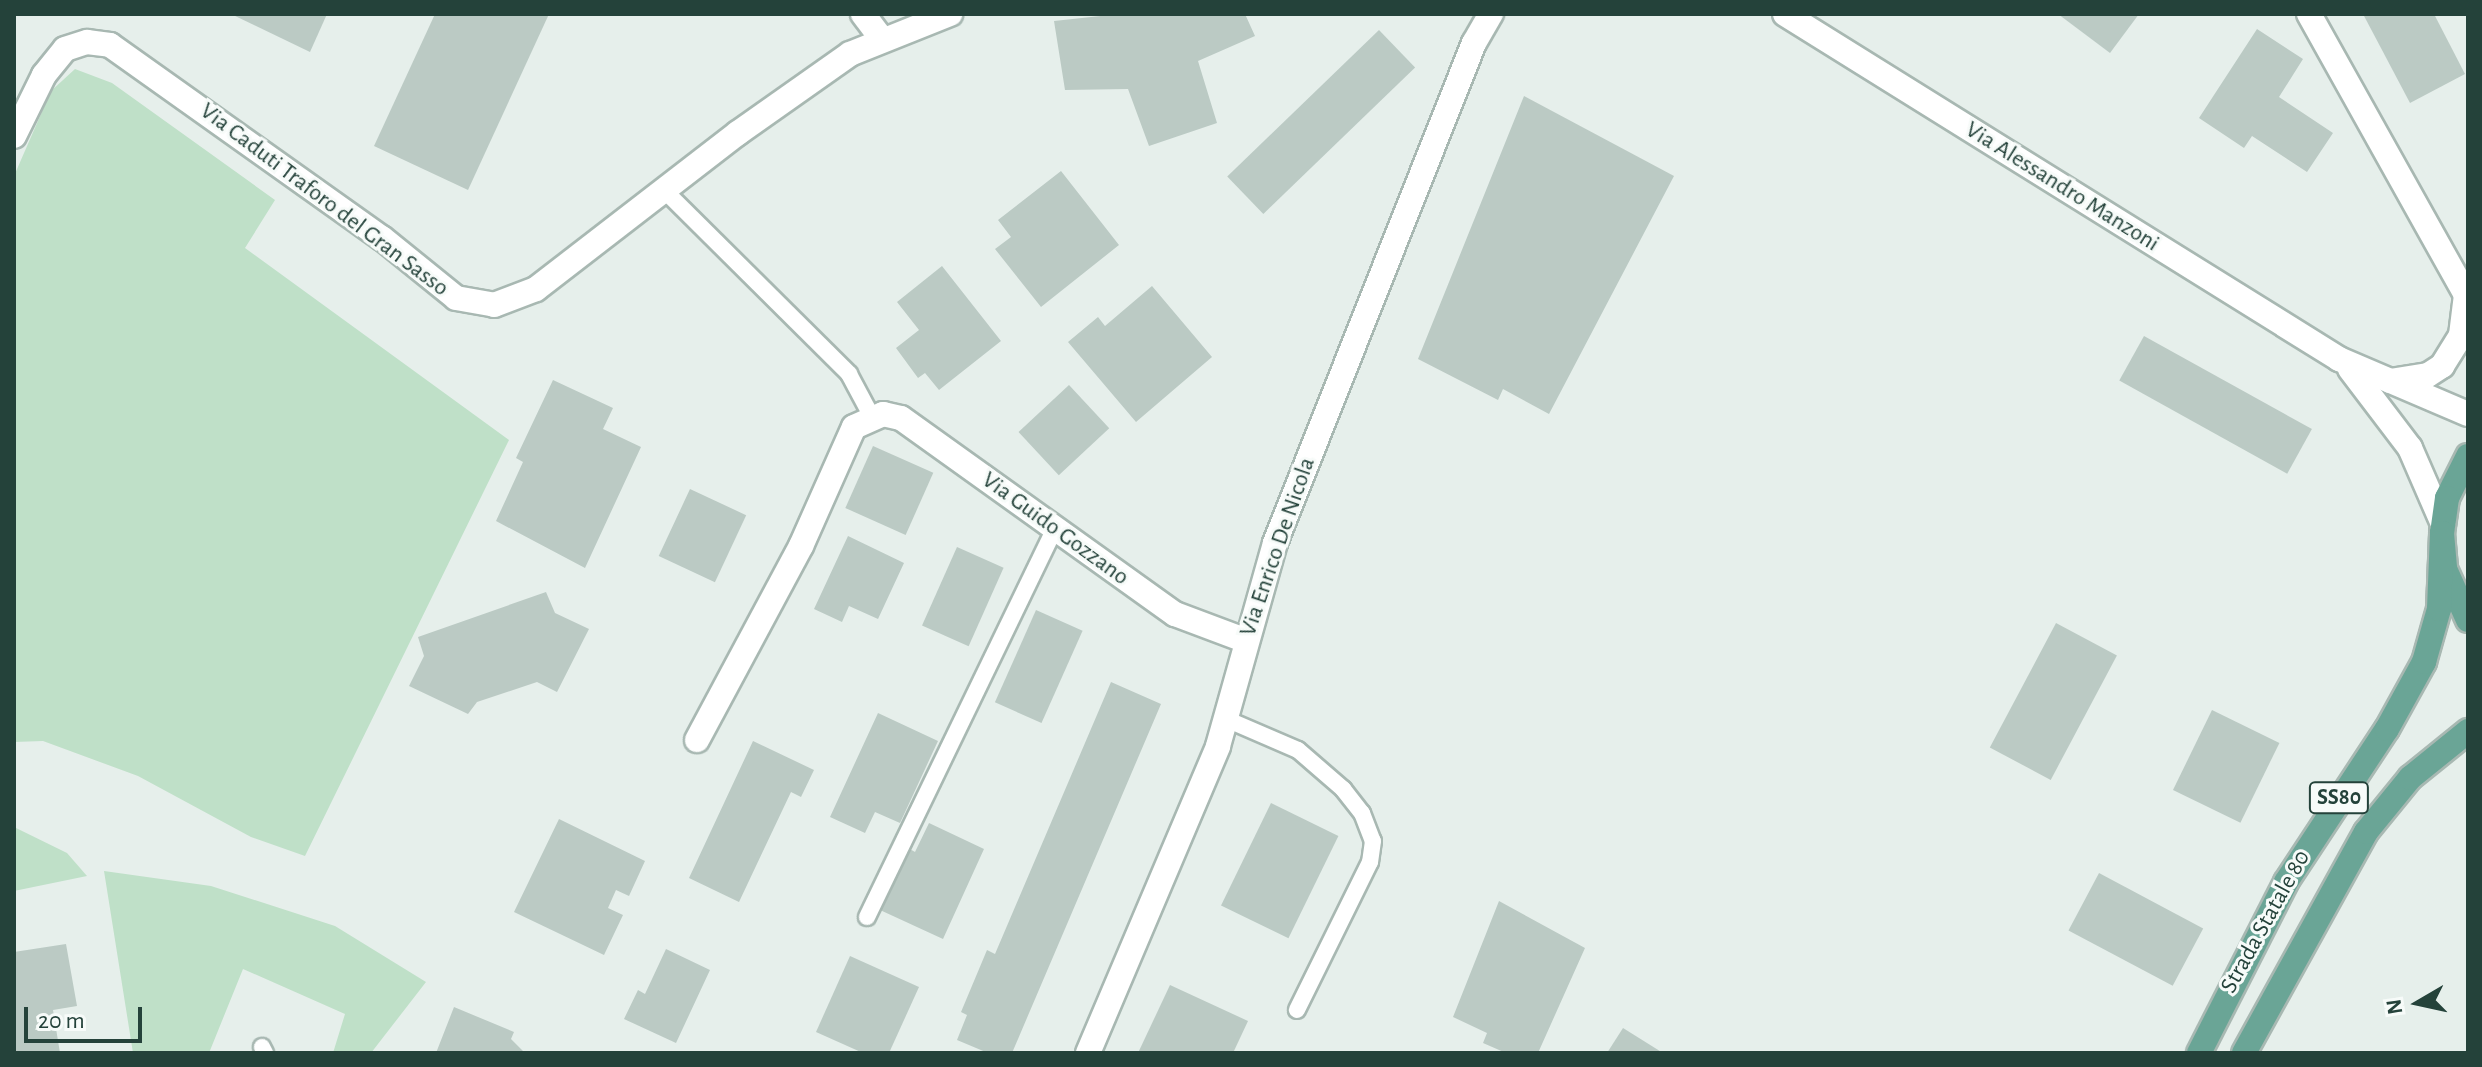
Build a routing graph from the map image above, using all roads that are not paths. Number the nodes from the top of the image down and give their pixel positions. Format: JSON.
{"nodes":[{"id":1,"x":863,"y":14,"type":"edge"},
{"id":2,"x":950,"y":14,"type":"edge"},
{"id":3,"x":1479,"y":14,"type":"edge"},
{"id":4,"x":1491,"y":14,"type":"edge"},
{"id":5,"x":1785,"y":14,"type":"edge"},
{"id":6,"x":2309,"y":14,"type":"edge"},
{"id":7,"x":881,"y":38,"type":"junction"},
{"id":8,"x":1474,"y":43,"type":"junction"},
{"id":9,"x":14,"y":136,"type":"edge"},
{"id":10,"x":664,"y":190,"type":"junction"},
{"id":11,"x":2467,"y":296,"type":"edge"},
{"id":12,"x":2339,"y":359,"type":"junction"},
{"id":13,"x":2390,"y":381,"type":"junction"},
{"id":14,"x":2468,"y":414,"type":"edge"},
{"id":15,"x":872,"y":417,"type":"junction"},
{"id":16,"x":2468,"y":456,"type":"edge"},
{"id":17,"x":2442,"y":528,"type":"junction"},
{"id":18,"x":1054,"y":530,"type":"junction"},
{"id":19,"x":2468,"y":620,"type":"edge"},
{"id":20,"x":1244,"y":640,"type":"junction"},
{"id":21,"x":1226,"y":719,"type":"junction"},
{"id":22,"x":2468,"y":731,"type":"edge"},
{"id":23,"x":697,"y":740,"type":"dead end"},
{"id":24,"x":867,"y":917,"type":"dead end"},
{"id":25,"x":1297,"y":1010,"type":"dead end"},
{"id":26,"x":1088,"y":1053,"type":"edge"},
{"id":27,"x":2199,"y":1053,"type":"edge"},
{"id":28,"x":2244,"y":1053,"type":"edge"}],
"edges":[{"from":1,"to":7,"type":"street"},
{"from":2,"to":7,"type":"street","name":"Via Caduti Traforo del Gran Sasso"},
{"from":3,"to":8,"type":"street","name":"Via Enrico De Nicola"},
{"from":4,"to":8,"type":"street","name":"Via Enrico De Nicola"},
{"from":5,"to":12,"type":"street","name":"Via Alessandro Manzoni"},
{"from":6,"to":11,"type":"street"},
{"from":7,"to":10,"type":"street","name":"Via Caduti Traforo del Gran Sasso"},
{"from":8,"to":20,"type":"street","name":"Via Enrico De Nicola"},
{"from":9,"to":10,"type":"street","name":"Via Caduti Traforo del Gran Sasso"},
{"from":10,"to":15,"type":"lane"},
{"from":11,"to":13,"type":"street"},
{"from":12,"to":13,"type":"street","name":"Via Alessandro Manzoni"},
{"from":12,"to":17,"type":"street","name":"Via Alessandro Manzoni"},
{"from":13,"to":14,"type":"street","name":"Via Alessandro Manzoni"},
{"from":15,"to":18,"type":"street","name":"Via Guido Gozzano"},
{"from":15,"to":23,"type":"street"},
{"from":16,"to":17,"type":"main road","number":"SS80"},
{"from":17,"to":19,"type":"main road","number":"SS80"},
{"from":17,"to":27,"type":"main road","name":"Strada Statale 80","number":"SS80"},
{"from":18,"to":20,"type":"street","name":"Via Guido Gozzano"},
{"from":18,"to":24,"type":"lane"},
{"from":20,"to":21,"type":"street","name":"Via Enrico De Nicola"},
{"from":21,"to":25,"type":"lane"},
{"from":21,"to":26,"type":"street","name":"Via Enrico De Nicola"},
{"from":22,"to":28,"type":"main road","name":"Strada Statale 80","number":"SS80"}]}
